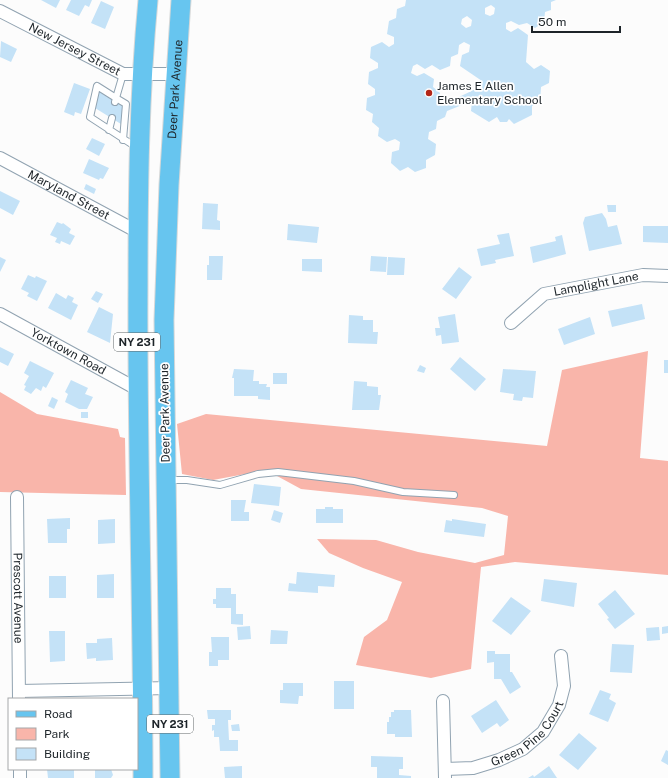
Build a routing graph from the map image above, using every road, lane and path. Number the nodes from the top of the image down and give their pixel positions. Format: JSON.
{"nodes":[{"id":1,"x":148,"y":0,"type":"edge"},
{"id":2,"x":181,"y":0,"type":"edge"},
{"id":3,"x":0,"y":11,"type":"edge"},
{"id":4,"x":132,"y":74,"type":"junction"},
{"id":5,"x":176,"y":74,"type":"junction"},
{"id":6,"x":116,"y":100,"type":"junction"},
{"id":7,"x":133,"y":104,"type":"junction"},
{"id":8,"x":112,"y":118,"type":"dead end"},
{"id":9,"x":109,"y":130,"type":"junction"},
{"id":10,"x":123,"y":140,"type":"junction"},
{"id":11,"x":140,"y":150,"type":"junction"},
{"id":12,"x":0,"y":158,"type":"edge"},
{"id":13,"x":138,"y":232,"type":"junction"},
{"id":14,"x":668,"y":276,"type":"edge"},
{"id":15,"x":0,"y":314,"type":"edge"},
{"id":16,"x":511,"y":323,"type":"dead end"},
{"id":17,"x":137,"y":389,"type":"junction"},
{"id":18,"x":166,"y":480,"type":"junction"},
{"id":19,"x":454,"y":495,"type":"dead end"},
{"id":20,"x":17,"y":497,"type":"dead end"},
{"id":21,"x":561,"y":656,"type":"dead end"},
{"id":22,"x":143,"y":688,"type":"junction"},
{"id":23,"x":170,"y":688,"type":"junction"},
{"id":24,"x":19,"y":695,"type":"edge"},
{"id":25,"x":443,"y":701,"type":"dead end"},
{"id":26,"x":445,"y":774,"type":"edge"},
{"id":27,"x":143,"y":778,"type":"edge"},
{"id":28,"x":170,"y":778,"type":"edge"}],
"edges":[{"from":1,"to":4,"type":"main road","number":"NY 231"},
{"from":2,"to":5,"type":"main road","name":"Deer Park Avenue","number":"NY 231"},
{"from":3,"to":4,"type":"street","name":"New Jersey Street"},
{"from":4,"to":5,"type":"street","name":"New Jersey Street"},
{"from":4,"to":6,"type":"lane"},
{"from":4,"to":7,"type":"main road","number":"NY 231"},
{"from":5,"to":18,"type":"main road","name":"Deer Park Avenue","number":"NY 231"},
{"from":6,"to":7,"type":"lane"},
{"from":6,"to":9,"type":"lane"},
{"from":7,"to":10,"type":"lane"},
{"from":7,"to":11,"type":"main road","number":"NY 231"},
{"from":8,"to":9,"type":"lane"},
{"from":9,"to":10,"type":"lane"},
{"from":10,"to":11,"type":"lane"},
{"from":11,"to":13,"type":"main road","number":"NY 231"},
{"from":12,"to":13,"type":"street","name":"Maryland Street"},
{"from":13,"to":17,"type":"main road","number":"NY 231"},
{"from":14,"to":16,"type":"street","name":"Lamplight Lane"},
{"from":15,"to":17,"type":"street","name":"Yorktown Road"},
{"from":17,"to":22,"type":"main road","number":"NY 231"},
{"from":18,"to":19,"type":"lane"},
{"from":18,"to":23,"type":"main road","name":"Deer Park Avenue","number":"NY 231"},
{"from":20,"to":24,"type":"street","name":"Prescott Avenue"},
{"from":21,"to":26,"type":"street","name":"Green Pine Court"},
{"from":22,"to":23,"type":"street"},
{"from":22,"to":24,"type":"street"},
{"from":22,"to":27,"type":"main road","number":"NY 231"},
{"from":23,"to":28,"type":"main road","name":"Deer Park Avenue","number":"NY 231"},
{"from":25,"to":26,"type":"street"}]}
